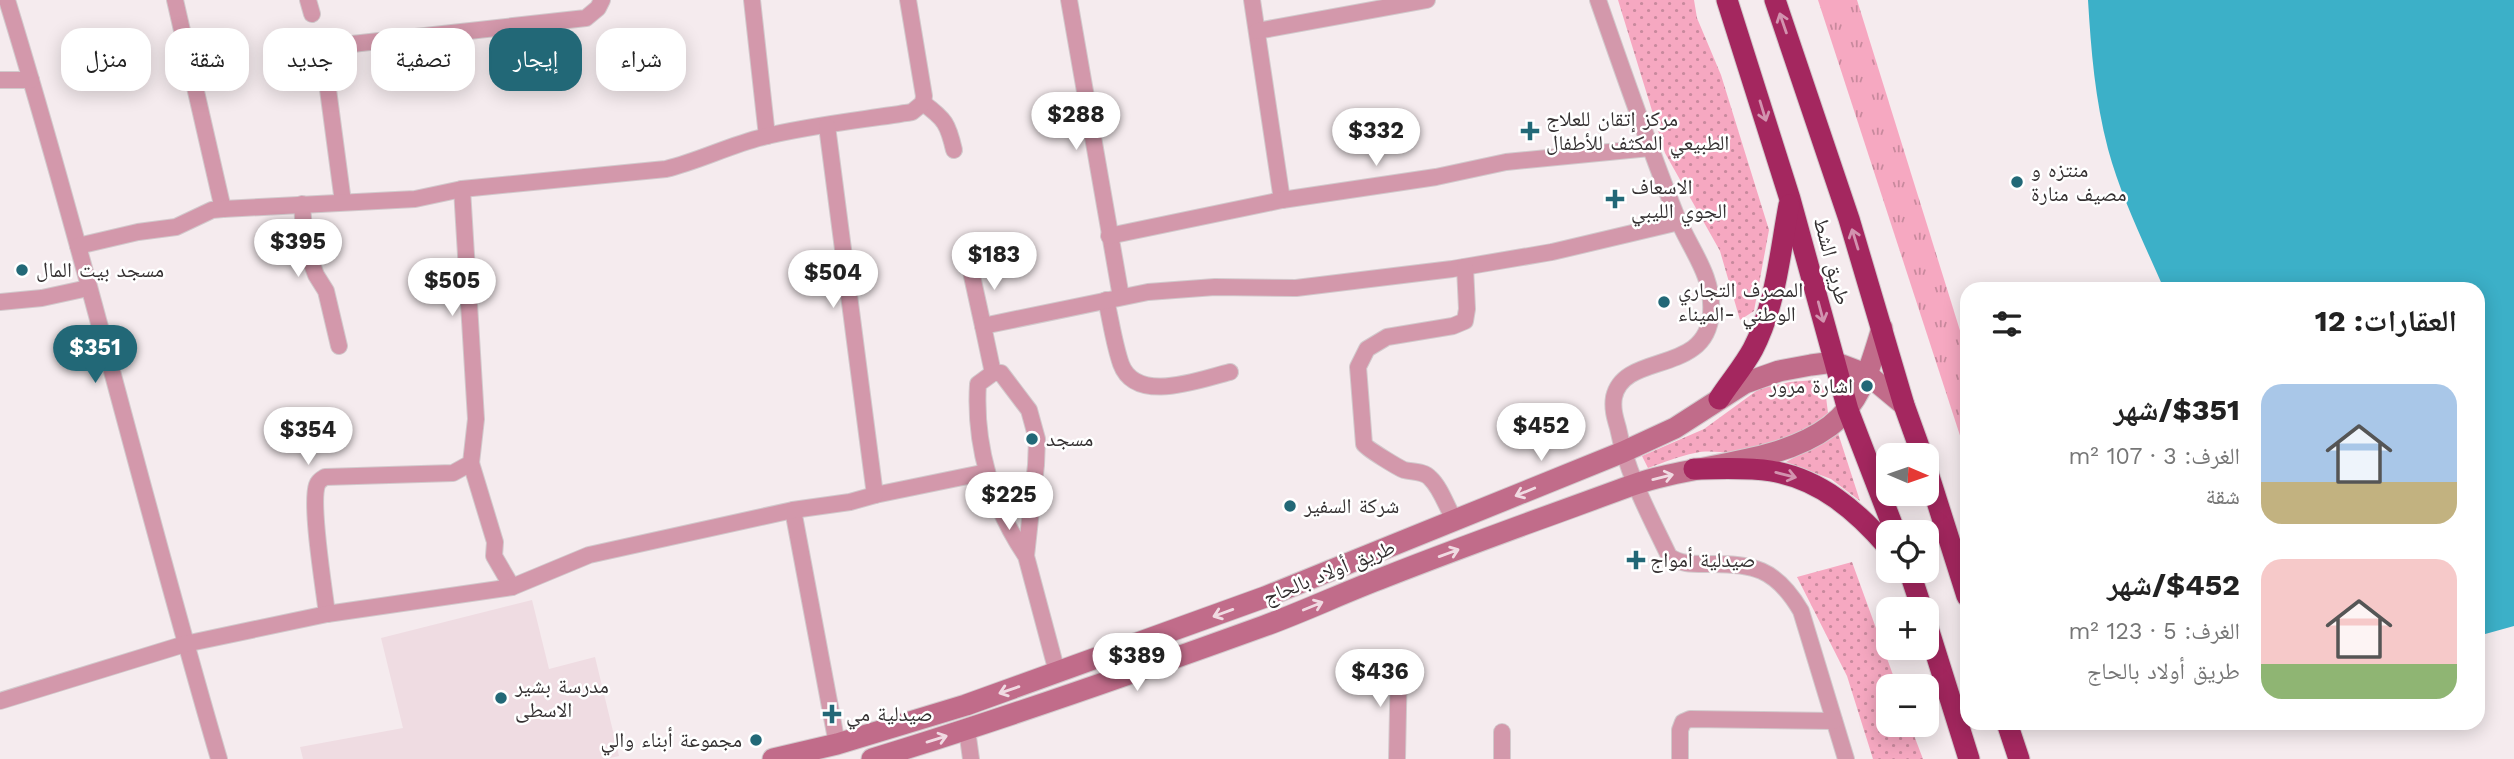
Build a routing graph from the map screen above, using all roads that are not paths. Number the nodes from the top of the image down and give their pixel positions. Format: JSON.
{"nodes":[{"id":1,"x":6,"y":0,"type":"edge"},
{"id":2,"x":175,"y":0,"type":"edge"},
{"id":3,"x":602,"y":0,"type":"edge"},
{"id":4,"x":752,"y":0,"type":"edge"},
{"id":5,"x":908,"y":0,"type":"edge"},
{"id":6,"x":1069,"y":0,"type":"edge"},
{"id":7,"x":1252,"y":0,"type":"edge"},
{"id":8,"x":1427,"y":0,"type":"edge"},
{"id":9,"x":1598,"y":0,"type":"edge"},
{"id":10,"x":1727,"y":0,"type":"edge"},
{"id":11,"x":1775,"y":0,"type":"edge"},
{"id":12,"x":1257,"y":31,"type":"junction"},
{"id":13,"x":0,"y":80,"type":"edge"},
{"id":14,"x":31,"y":80,"type":"junction"},
{"id":15,"x":923,"y":103,"type":"junction"},
{"id":16,"x":827,"y":126,"type":"junction"},
{"id":17,"x":767,"y":136,"type":"junction"},
{"id":18,"x":1650,"y":148,"type":"junction"},
{"id":19,"x":954,"y":150,"type":"dead end"},
{"id":20,"x":462,"y":189,"type":"junction"},
{"id":21,"x":1790,"y":199,"type":"junction"},
{"id":22,"x":1282,"y":200,"type":"junction"},
{"id":23,"x":343,"y":202,"type":"junction"},
{"id":24,"x":302,"y":204,"type":"junction"},
{"id":25,"x":223,"y":208,"type":"junction"},
{"id":26,"x":1679,"y":222,"type":"junction"},
{"id":27,"x":1109,"y":236,"type":"junction"},
{"id":28,"x":78,"y":246,"type":"junction"},
{"id":29,"x":970,"y":267,"type":"dead end"},
{"id":30,"x":1465,"y":267,"type":"junction"},
{"id":31,"x":88,"y":288,"type":"junction"},
{"id":32,"x":1114,"y":298,"type":"junction"},
{"id":33,"x":0,"y":302,"type":"edge"},
{"id":34,"x":983,"y":326,"type":"junction"},
{"id":35,"x":1882,"y":328,"type":"junction"},
{"id":36,"x":339,"y":346,"type":"dead end"},
{"id":37,"x":1834,"y":362,"type":"junction"},
{"id":38,"x":1230,"y":372,"type":"dead end"},
{"id":39,"x":993,"y":373,"type":"junction"},
{"id":40,"x":1868,"y":375,"type":"junction"},
{"id":41,"x":1718,"y":399,"type":"junction"},
{"id":42,"x":1904,"y":405,"type":"junction"},
{"id":43,"x":1848,"y":410,"type":"junction"},
{"id":44,"x":1918,"y":443,"type":"edge"},
{"id":45,"x":1623,"y":452,"type":"junction"},
{"id":46,"x":471,"y":463,"type":"junction"},
{"id":47,"x":1694,"y":469,"type":"junction"},
{"id":48,"x":987,"y":472,"type":"junction"},
{"id":49,"x":1635,"y":484,"type":"junction"},
{"id":50,"x":875,"y":495,"type":"junction"},
{"id":51,"x":1938,"y":506,"type":"edge"},
{"id":52,"x":793,"y":510,"type":"junction"},
{"id":53,"x":1890,"y":520,"type":"edge"},
{"id":54,"x":1455,"y":521,"type":"junction"},
{"id":55,"x":1876,"y":533,"type":"edge"},
{"id":56,"x":1026,"y":556,"type":"junction"},
{"id":57,"x":1960,"y":574,"type":"edge"},
{"id":58,"x":512,"y":587,"type":"junction"},
{"id":59,"x":327,"y":614,"type":"junction"},
{"id":60,"x":185,"y":644,"type":"junction"},
{"id":61,"x":1399,"y":660,"type":"dead end"},
{"id":62,"x":1938,"y":660,"type":"edge"},
{"id":63,"x":1057,"y":673,"type":"junction"},
{"id":64,"x":0,"y":701,"type":"edge"},
{"id":65,"x":1834,"y":721,"type":"junction"},
{"id":66,"x":967,"y":730,"type":"junction"},
{"id":67,"x":2009,"y":730,"type":"edge"},
{"id":68,"x":1502,"y":732,"type":"dead end"},
{"id":69,"x":837,"y":744,"type":"junction"},
{"id":70,"x":219,"y":759,"type":"edge"},
{"id":71,"x":773,"y":759,"type":"edge"},
{"id":72,"x":872,"y":759,"type":"edge"},
{"id":73,"x":971,"y":759,"type":"edge"},
{"id":74,"x":1397,"y":759,"type":"edge"},
{"id":75,"x":1502,"y":759,"type":"edge"},
{"id":76,"x":1680,"y":759,"type":"edge"},
{"id":77,"x":1846,"y":759,"type":"edge"},
{"id":78,"x":1969,"y":759,"type":"edge"},
{"id":79,"x":2019,"y":759,"type":"edge"}],
"edges":[{"from":1,"to":14,"type":"street"},
{"from":2,"to":25,"type":"street"},
{"from":3,"to":23,"type":"street"},
{"from":4,"to":17,"type":"street"},
{"from":5,"to":15,"type":"street"},
{"from":6,"to":27,"type":"street"},
{"from":7,"to":12,"type":"street"},
{"from":8,"to":12,"type":"street"},
{"from":9,"to":18,"type":"street"},
{"from":10,"to":21,"type":"highway","name":"طريق الشط","one_way":true},
{"from":35,"to":11,"type":"highway","name":"طريق الشط","one_way":true},
{"from":12,"to":22,"type":"street"},
{"from":13,"to":14,"type":"street"},
{"from":14,"to":28,"type":"street"},
{"from":15,"to":16,"type":"street"},
{"from":15,"to":19,"type":"street"},
{"from":16,"to":17,"type":"street"},
{"from":16,"to":50,"type":"street"},
{"from":17,"to":20,"type":"street"},
{"from":18,"to":22,"type":"street"},
{"from":18,"to":26,"type":"street"},
{"from":20,"to":23,"type":"street"},
{"from":20,"to":46,"type":"street"},
{"from":21,"to":37,"type":"highway","name":"طريق الشط","one_way":true},
{"from":21,"to":41,"type":"highway"},
{"from":22,"to":27,"type":"street"},
{"from":23,"to":24,"type":"street"},
{"from":24,"to":25,"type":"street"},
{"from":24,"to":36,"type":"street"},
{"from":25,"to":28,"type":"street"},
{"from":26,"to":30,"type":"street"},
{"from":26,"to":45,"type":"street"},
{"from":27,"to":32,"type":"street"},
{"from":28,"to":31,"type":"street"},
{"from":29,"to":34,"type":"street"},
{"from":30,"to":32,"type":"street"},
{"from":30,"to":54,"type":"street"},
{"from":31,"to":33,"type":"street"},
{"from":31,"to":60,"type":"street"},
{"from":32,"to":34,"type":"street"},
{"from":32,"to":38,"type":"street"},
{"from":34,"to":39,"type":"street"},
{"from":35,"to":40,"type":"main road","name":"طريق أولاد بالحاج"},
{"from":35,"to":42,"type":"highway","name":"طريق الشط"},
{"from":37,"to":40,"type":"main road"},
{"from":37,"to":41,"type":"main road","name":"طريق أولاد بالحاج"},
{"from":37,"to":43,"type":"highway","name":"طريق الشط"},
{"from":39,"to":48,"type":"street"},
{"from":39,"to":56,"type":"street"},
{"from":40,"to":42,"type":"main road"},
{"from":40,"to":43,"type":"main road","name":"طريق أولاد بالحاج"},
{"from":41,"to":45,"type":"main road","name":"طريق أولاد بالحاج"},
{"from":42,"to":44,"type":"highway","name":"طريق الشط"},
{"from":43,"to":47,"type":"main road","name":"طريق أولاد بالحاج"},
{"from":43,"to":53,"type":"highway","name":"طريق الشط"},
{"from":45,"to":49,"type":"street"},
{"from":45,"to":54,"type":"main road","name":"طريق أولاد بالحاج","one_way":true},
{"from":46,"to":58,"type":"street"},
{"from":46,"to":59,"type":"street"},
{"from":49,"to":47,"type":"main road","name":"طريق أولاد بالحاج","one_way":true},
{"from":47,"to":55,"type":"highway","one_way":true},
{"from":48,"to":50,"type":"street"},
{"from":48,"to":56,"type":"street"},
{"from":49,"to":65,"type":"street"},
{"from":66,"to":49,"type":"main road","name":"طريق أولاد بالحاج","one_way":true},
{"from":50,"to":52,"type":"street"},
{"from":51,"to":57,"type":"highway"},
{"from":52,"to":58,"type":"street"},
{"from":52,"to":69,"type":"street"},
{"from":54,"to":63,"type":"main road","name":"طريق أولاد بالحاج","one_way":true},
{"from":56,"to":63,"type":"street"},
{"from":58,"to":59,"type":"street"},
{"from":59,"to":60,"type":"street"},
{"from":60,"to":64,"type":"street"},
{"from":60,"to":70,"type":"street"},
{"from":61,"to":74,"type":"street"},
{"from":62,"to":78,"type":"highway"},
{"from":63,"to":69,"type":"main road","name":"طريق أولاد بالحاج","one_way":true},
{"from":65,"to":76,"type":"street"},
{"from":65,"to":77,"type":"street"},
{"from":72,"to":66,"type":"main road","name":"طريق أولاد بالحاج","one_way":true},
{"from":66,"to":73,"type":"street"},
{"from":67,"to":79,"type":"highway"},
{"from":68,"to":75,"type":"street"},
{"from":69,"to":71,"type":"main road","name":"طريق أولاد بالحاج"}]}
